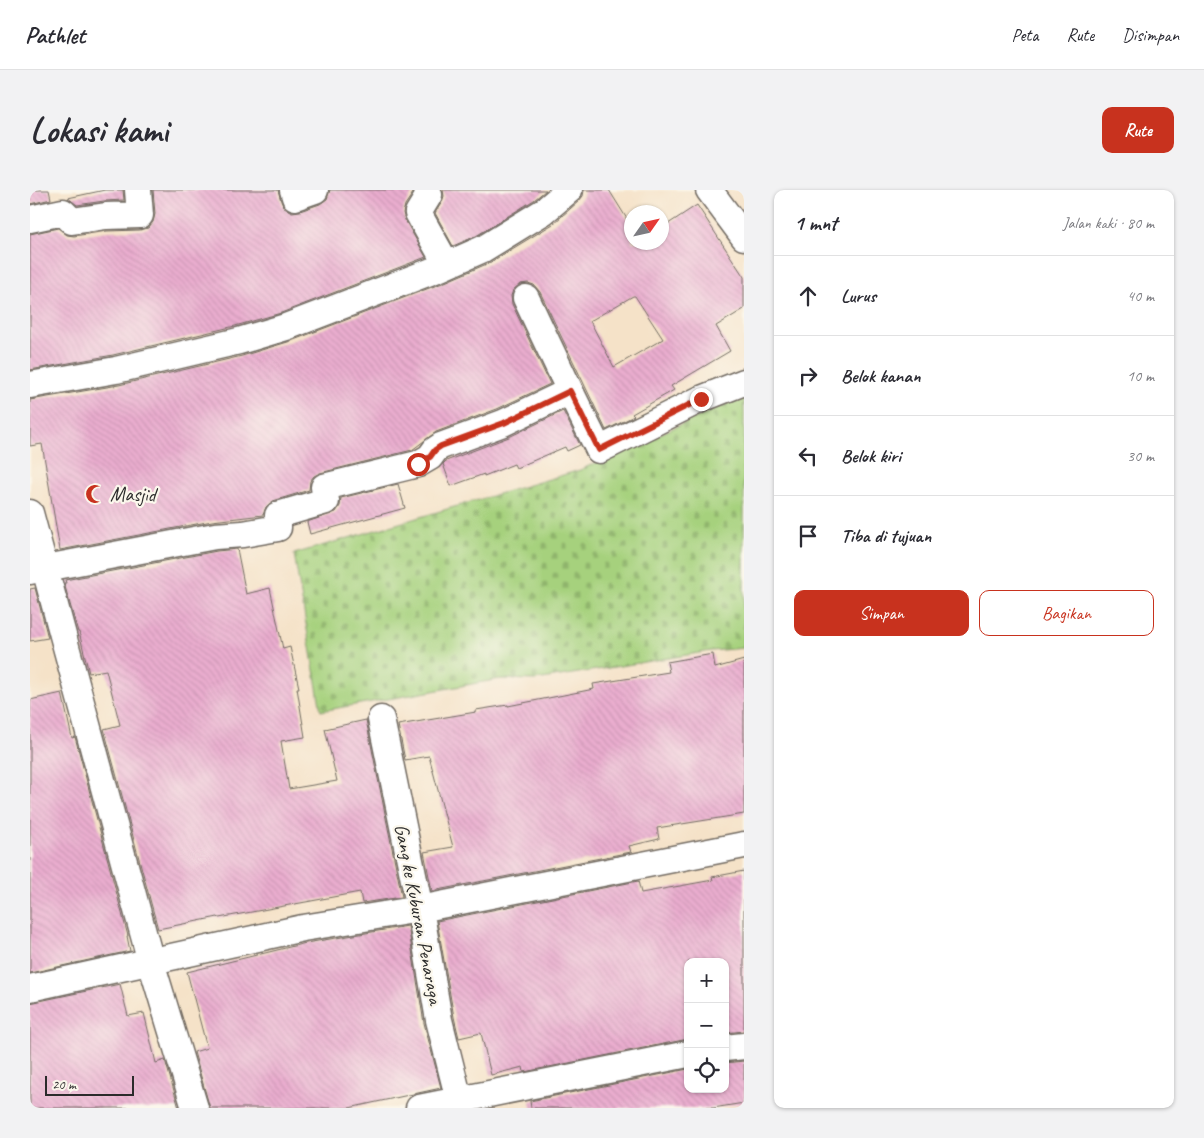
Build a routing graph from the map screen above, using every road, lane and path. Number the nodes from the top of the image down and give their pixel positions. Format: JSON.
{"nodes":[{"id":1,"x":138,"y":190,"type":"edge"},
{"id":2,"x":293,"y":190,"type":"edge"},
{"id":3,"x":315,"y":190,"type":"edge"},
{"id":4,"x":427,"y":190,"type":"edge"},
{"id":5,"x":569,"y":190,"type":"edge"},
{"id":6,"x":708,"y":190,"type":"edge"},
{"id":7,"x":30,"y":219,"type":"edge"},
{"id":8,"x":744,"y":237,"type":"edge"},
{"id":9,"x":447,"y":265,"type":"junction"},
{"id":10,"x":526,"y":298,"type":"dead end"},
{"id":11,"x":744,"y":382,"type":"edge"},
{"id":12,"x":30,"y":385,"type":"edge"},
{"id":13,"x":570,"y":391,"type":"junction"},
{"id":14,"x":30,"y":513,"type":"edge"},
{"id":15,"x":37,"y":570,"type":"edge"},
{"id":16,"x":381,"y":719,"type":"dead end"},
{"id":17,"x":744,"y":845,"type":"edge"},
{"id":18,"x":420,"y":909,"type":"junction"},
{"id":19,"x":151,"y":962,"type":"junction"},
{"id":20,"x":30,"y":988,"type":"edge"},
{"id":21,"x":744,"y":1046,"type":"edge"},
{"id":22,"x":729,"y":1048,"type":"edge"},
{"id":23,"x":684,"y":1055,"type":"edge"},
{"id":24,"x":460,"y":1104,"type":"edge"},
{"id":25,"x":195,"y":1108,"type":"edge"},
{"id":26,"x":419,"y":1108,"type":"edge"}],
"edges":[{"from":1,"to":7,"type":"street"},
{"from":2,"to":3,"type":"street"},
{"from":4,"to":9,"type":"street"},
{"from":5,"to":9,"type":"street"},
{"from":6,"to":8,"type":"street"},
{"from":9,"to":12,"type":"street"},
{"from":10,"to":13,"type":"street"},
{"from":11,"to":13,"type":"street"},
{"from":13,"to":15,"type":"street"},
{"from":14,"to":15,"type":"street"},
{"from":15,"to":19,"type":"street"},
{"from":16,"to":18,"type":"street","name":"Gang ke Kuburan Penaraga"},
{"from":17,"to":18,"type":"street"},
{"from":18,"to":19,"type":"street"},
{"from":18,"to":24,"type":"street","name":"Gang ke Kuburan Penaraga"},
{"from":19,"to":20,"type":"street"},
{"from":19,"to":25,"type":"street"},
{"from":21,"to":22,"type":"street"},
{"from":23,"to":24,"type":"street"},
{"from":24,"to":26,"type":"street"}]}
